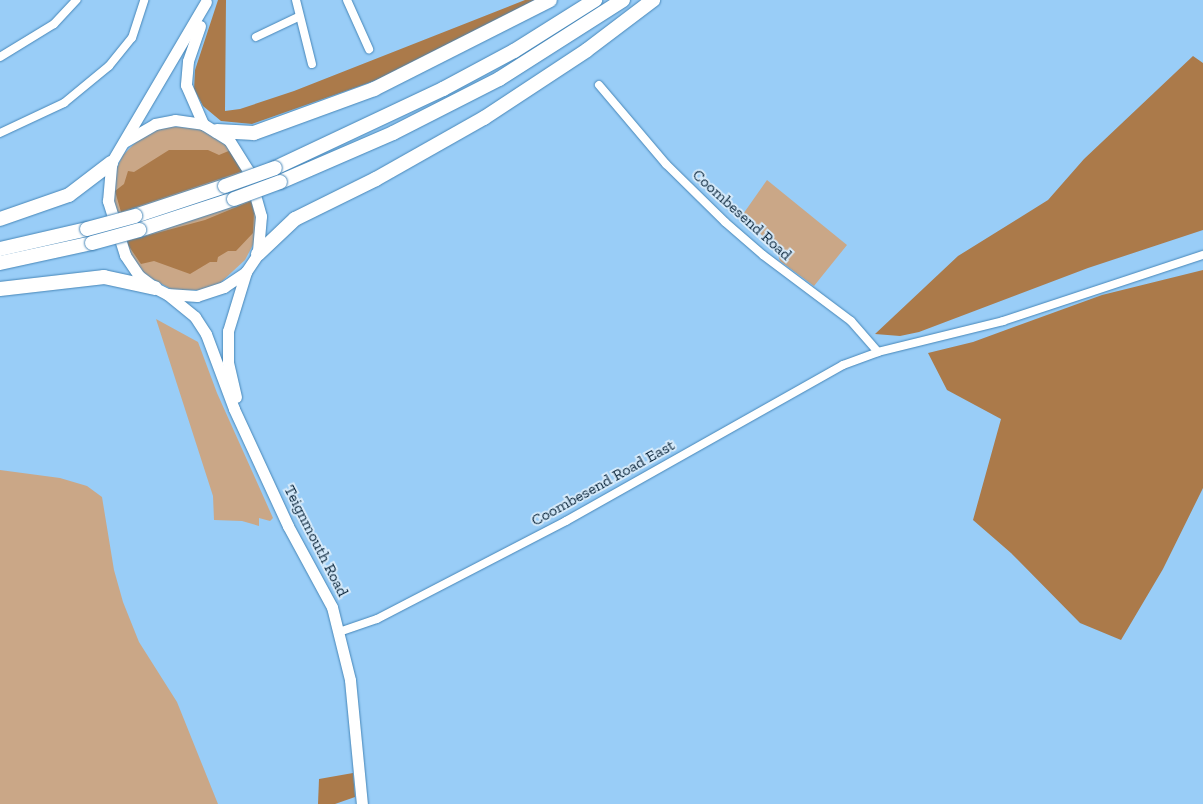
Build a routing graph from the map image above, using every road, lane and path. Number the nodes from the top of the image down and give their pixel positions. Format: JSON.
{"nodes":[{"id":1,"x":76,"y":0,"type":"edge"},
{"id":2,"x":144,"y":0,"type":"edge"},
{"id":3,"x":296,"y":0,"type":"edge"},
{"id":4,"x":347,"y":0,"type":"edge"},
{"id":5,"x":550,"y":0,"type":"edge"},
{"id":6,"x":595,"y":0,"type":"edge"},
{"id":7,"x":623,"y":0,"type":"edge"},
{"id":8,"x":653,"y":0,"type":"edge"},
{"id":9,"x":206,"y":1,"type":"edge"},
{"id":10,"x":298,"y":17,"type":"junction"},
{"id":11,"x":256,"y":37,"type":"dead end"},
{"id":12,"x":369,"y":49,"type":"dead end"},
{"id":13,"x":0,"y":57,"type":"edge"},
{"id":14,"x":312,"y":64,"type":"dead end"},
{"id":15,"x":599,"y":85,"type":"dead end"},
{"id":16,"x":203,"y":124,"type":"junction"},
{"id":17,"x":218,"y":131,"type":"junction"},
{"id":18,"x":0,"y":133,"type":"edge"},
{"id":19,"x":124,"y":142,"type":"junction"},
{"id":20,"x":111,"y":163,"type":"junction"},
{"id":21,"x":0,"y":219,"type":"edge"},
{"id":22,"x":137,"y":223,"type":"junction"},
{"id":23,"x":0,"y":249,"type":"edge"},
{"id":24,"x":258,"y":254,"type":"junction"},
{"id":25,"x":1203,"y":255,"type":"edge"},
{"id":26,"x":0,"y":263,"type":"edge"},
{"id":27,"x":246,"y":272,"type":"junction"},
{"id":28,"x":0,"y":289,"type":"edge"},
{"id":29,"x":161,"y":291,"type":"junction"},
{"id":30,"x":878,"y":352,"type":"junction"},
{"id":31,"x":240,"y":417,"type":"junction"},
{"id":32,"x":339,"y":632,"type":"junction"},
{"id":33,"x":362,"y":804,"type":"edge"}],
"edges":[{"from":1,"to":13,"type":"street"},
{"from":2,"to":18,"type":"street"},
{"from":3,"to":10,"type":"street"},
{"from":4,"to":12,"type":"street"},
{"from":5,"to":17,"type":"highway"},
{"from":6,"to":22,"type":"highway","bridge":true},
{"from":7,"to":22,"type":"highway","bridge":true},
{"from":8,"to":24,"type":"highway"},
{"from":9,"to":16,"type":"main road"},
{"from":9,"to":19,"type":"main road"},
{"from":10,"to":11,"type":"street"},
{"from":10,"to":14,"type":"street"},
{"from":15,"to":30,"type":"street","name":"Coombesend Road"},
{"from":16,"to":17,"type":"main road"},
{"from":16,"to":19,"type":"main road"},
{"from":17,"to":24,"type":"main road"},
{"from":19,"to":20,"type":"main road"},
{"from":20,"to":21,"type":"highway"},
{"from":20,"to":29,"type":"main road"},
{"from":22,"to":23,"type":"highway","bridge":true},
{"from":22,"to":26,"type":"highway","bridge":true},
{"from":24,"to":27,"type":"main road"},
{"from":25,"to":30,"type":"street","name":"Coombesend Road East"},
{"from":27,"to":29,"type":"main road"},
{"from":27,"to":31,"type":"main road","name":"Teignmouth Road"},
{"from":28,"to":29,"type":"highway"},
{"from":29,"to":31,"type":"main road","name":"Teignmouth Road"},
{"from":30,"to":32,"type":"street","name":"Coombesend Road East"},
{"from":31,"to":32,"type":"main road","name":"Teignmouth Road"},
{"from":32,"to":33,"type":"main road","name":"Teignmouth Road"}]}
